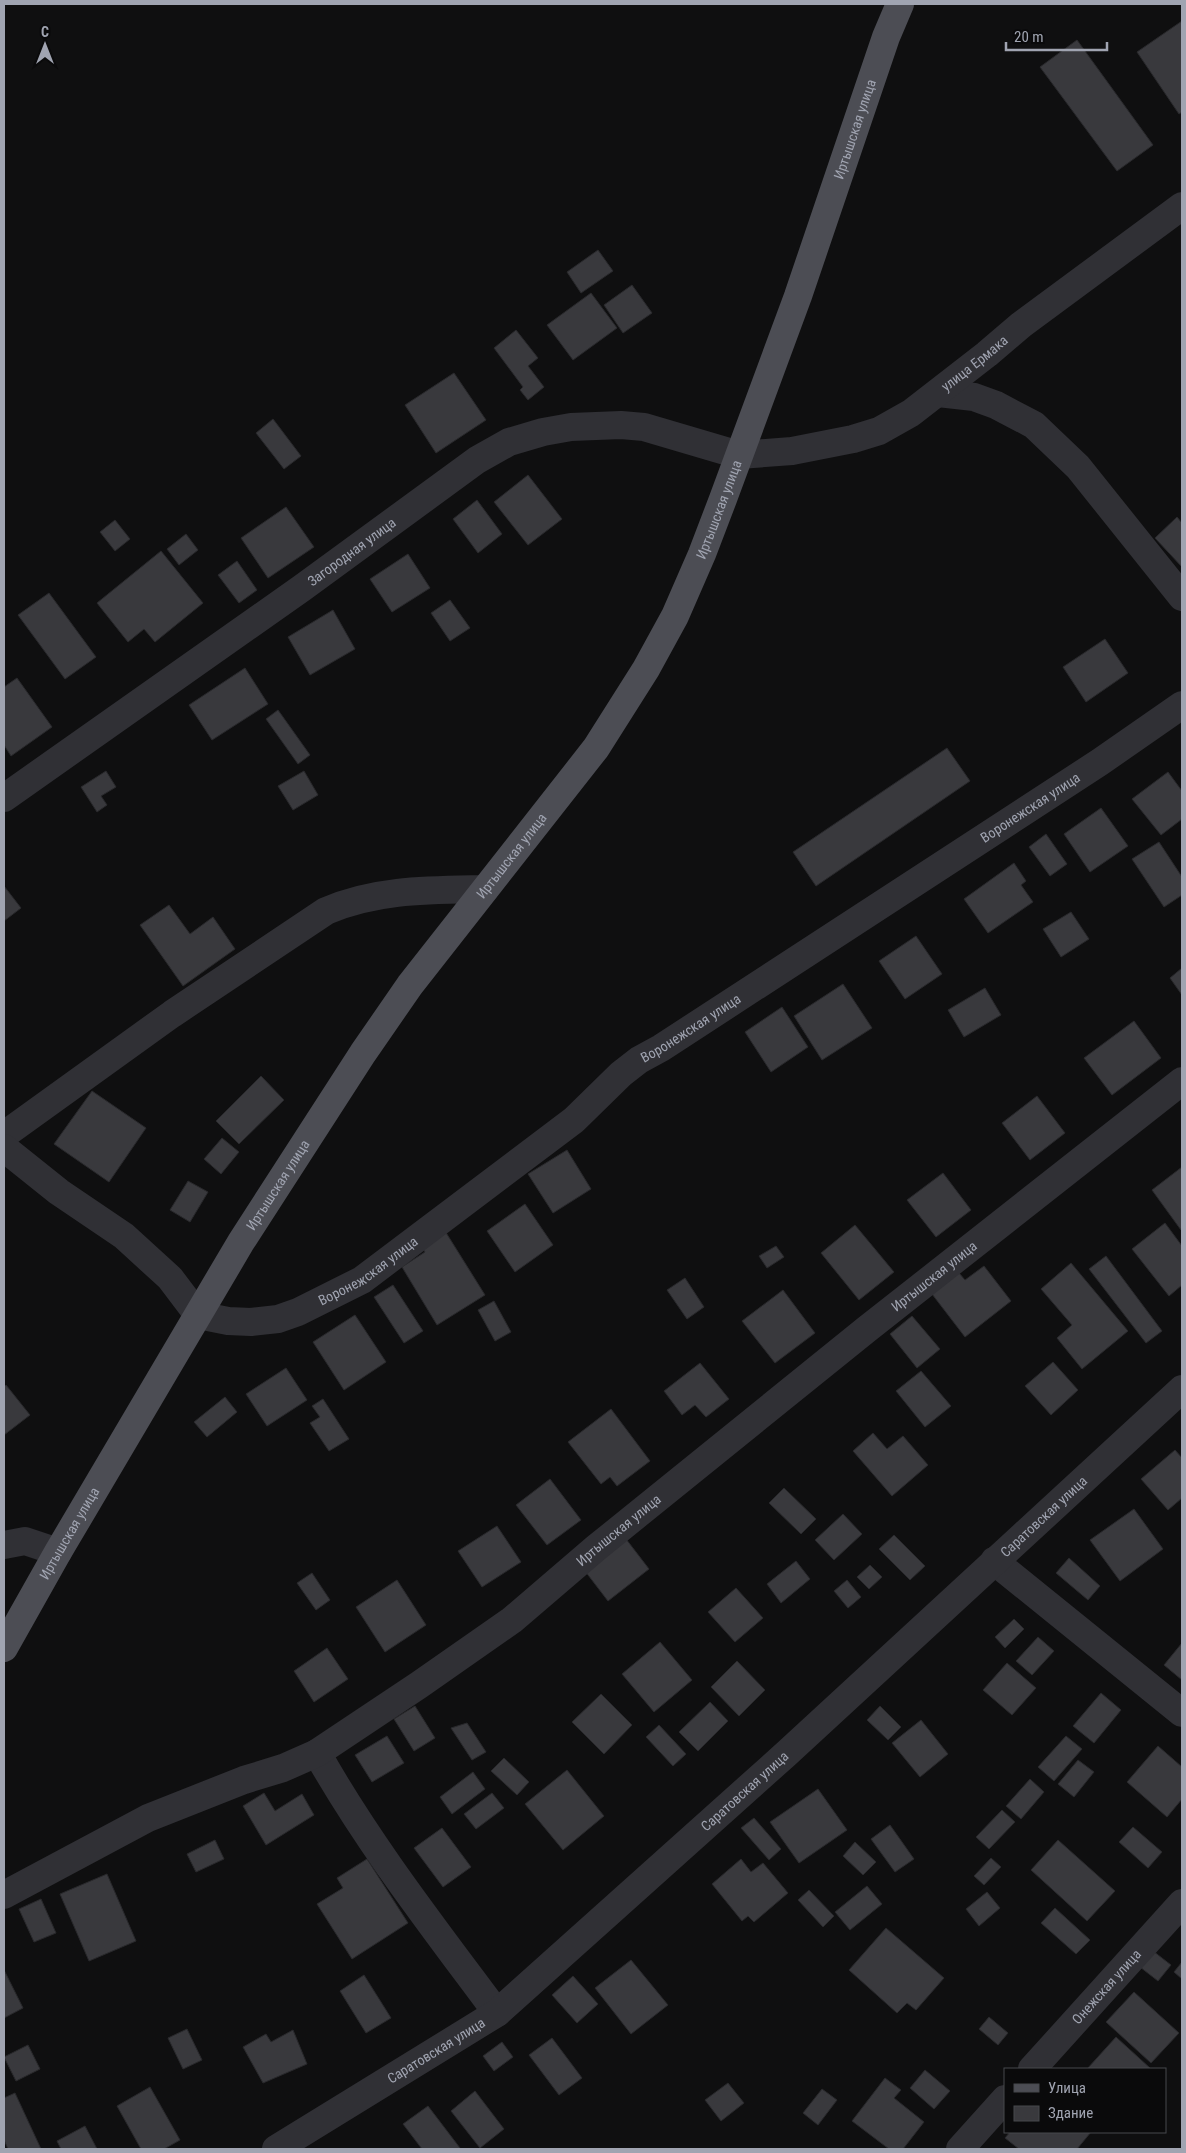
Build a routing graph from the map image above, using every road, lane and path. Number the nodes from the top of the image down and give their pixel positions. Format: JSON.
{"nodes":[{"id":1,"x":900,"y":4,"type":"edge"},
{"id":2,"x":1182,"y":206,"type":"edge"},
{"id":3,"x":938,"y":393,"type":"junction"},
{"id":4,"x":739,"y":455,"type":"junction"},
{"id":5,"x":1182,"y":596,"type":"edge"},
{"id":6,"x":1182,"y":705,"type":"edge"},
{"id":7,"x":4,"y":798,"type":"edge"},
{"id":8,"x":485,"y":889,"type":"junction"},
{"id":9,"x":1182,"y":1081,"type":"edge"},
{"id":10,"x":4,"y":1136,"type":"edge"},
{"id":11,"x":4,"y":1148,"type":"edge"},
{"id":12,"x":198,"y":1315,"type":"junction"},
{"id":13,"x":1182,"y":1389,"type":"edge"},
{"id":14,"x":4,"y":1545,"type":"edge"},
{"id":15,"x":58,"y":1552,"type":"junction"},
{"id":16,"x":994,"y":1561,"type":"junction"},
{"id":17,"x":4,"y":1648,"type":"edge"},
{"id":18,"x":1182,"y":1713,"type":"edge"},
{"id":19,"x":317,"y":1753,"type":"junction"},
{"id":20,"x":4,"y":1895,"type":"edge"},
{"id":21,"x":1182,"y":1903,"type":"edge"},
{"id":22,"x":497,"y":2013,"type":"junction"},
{"id":23,"x":1033,"y":2068,"type":"edge"},
{"id":24,"x":1004,"y":2100,"type":"edge"},
{"id":25,"x":276,"y":2149,"type":"edge"},
{"id":26,"x":960,"y":2149,"type":"edge"}],
"edges":[{"from":1,"to":4,"type":"main road","name":"Иртышская улица"},
{"from":2,"to":3,"type":"street","name":"улица Ермака"},
{"from":3,"to":4,"type":"street","name":"улица Ермака"},
{"from":3,"to":5,"type":"street"},
{"from":4,"to":7,"type":"street","name":"Загородная улица"},
{"from":4,"to":8,"type":"main road","name":"Иртышская улица"},
{"from":6,"to":12,"type":"street","name":"Воронежская улица"},
{"from":8,"to":10,"type":"street"},
{"from":8,"to":12,"type":"main road","name":"Иртышская улица"},
{"from":9,"to":19,"type":"street","name":"Иртышская улица"},
{"from":11,"to":12,"type":"street"},
{"from":12,"to":15,"type":"main road","name":"Иртышская улица"},
{"from":13,"to":16,"type":"street","name":"Саратовская улица"},
{"from":14,"to":15,"type":"street"},
{"from":15,"to":17,"type":"main road","name":"Иртышская улица"},
{"from":16,"to":18,"type":"street"},
{"from":16,"to":22,"type":"street","name":"Саратовская улица"},
{"from":19,"to":20,"type":"street","name":"Иртышская улица"},
{"from":19,"to":22,"type":"street"},
{"from":21,"to":23,"type":"street","name":"Онежская улица"},
{"from":22,"to":25,"type":"street","name":"Саратовская улица"},
{"from":24,"to":26,"type":"street"}]}
